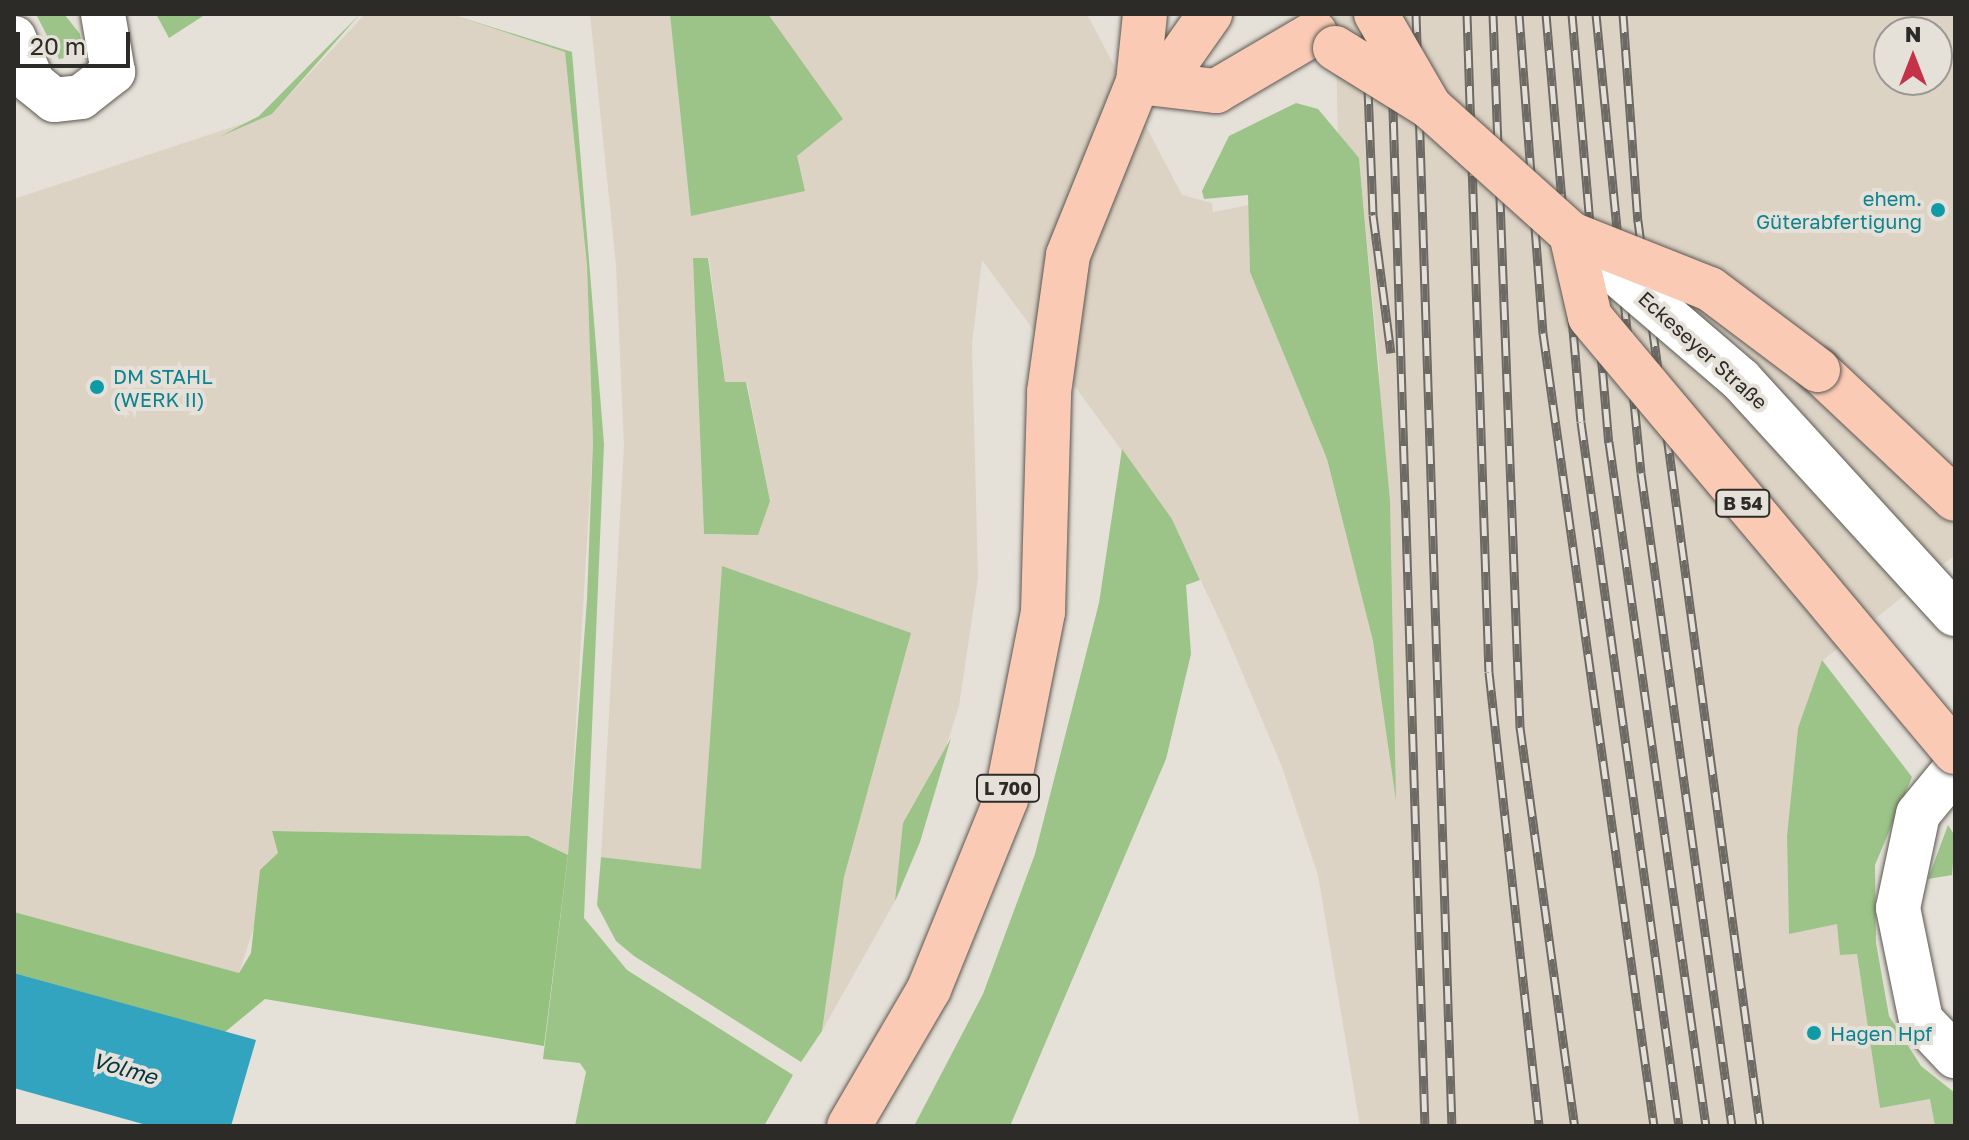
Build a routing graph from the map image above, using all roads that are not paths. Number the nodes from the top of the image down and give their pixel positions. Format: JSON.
{"nodes":[{"id":1,"x":103,"y":14,"type":"edge"},
{"id":2,"x":1126,"y":14,"type":"edge"},
{"id":3,"x":1145,"y":14,"type":"edge"},
{"id":4,"x":1210,"y":14,"type":"edge"},
{"id":5,"x":1376,"y":14,"type":"edge"},
{"id":6,"x":1314,"y":32,"type":"edge"},
{"id":7,"x":14,"y":38,"type":"edge"},
{"id":8,"x":1138,"y":82,"type":"junction"},
{"id":9,"x":1430,"y":107,"type":"junction"},
{"id":10,"x":1571,"y":234,"type":"junction"},
{"id":11,"x":1955,"y":499,"type":"edge"},
{"id":12,"x":1955,"y":614,"type":"edge"},
{"id":13,"x":1955,"y":752,"type":"edge"},
{"id":14,"x":1955,"y":769,"type":"edge"},
{"id":15,"x":1955,"y":1056,"type":"edge"},
{"id":16,"x":849,"y":1126,"type":"edge"}],
"edges":[{"from":1,"to":7,"type":"street"},
{"from":2,"to":8,"type":"main road"},
{"from":3,"to":8,"type":"main road","number":"L 700"},
{"from":4,"to":8,"type":"main road"},
{"from":5,"to":9,"type":"main road","name":"Eckeseyer Straße","bridge":true},
{"from":6,"to":8,"type":"main road"},
{"from":6,"to":9,"type":"main road","name":"Eckeseyer Straße","bridge":true},
{"from":8,"to":16,"type":"main road","number":"L 700"},
{"from":9,"to":10,"type":"main road","name":"Eckeseyer Straße","bridge":true},
{"from":10,"to":11,"type":"main road","bridge":true},
{"from":10,"to":12,"type":"street","name":"Eckeseyer Straße","bridge":true},
{"from":10,"to":13,"type":"main road","number":"B 54","bridge":true},
{"from":14,"to":15,"type":"street"}]}
